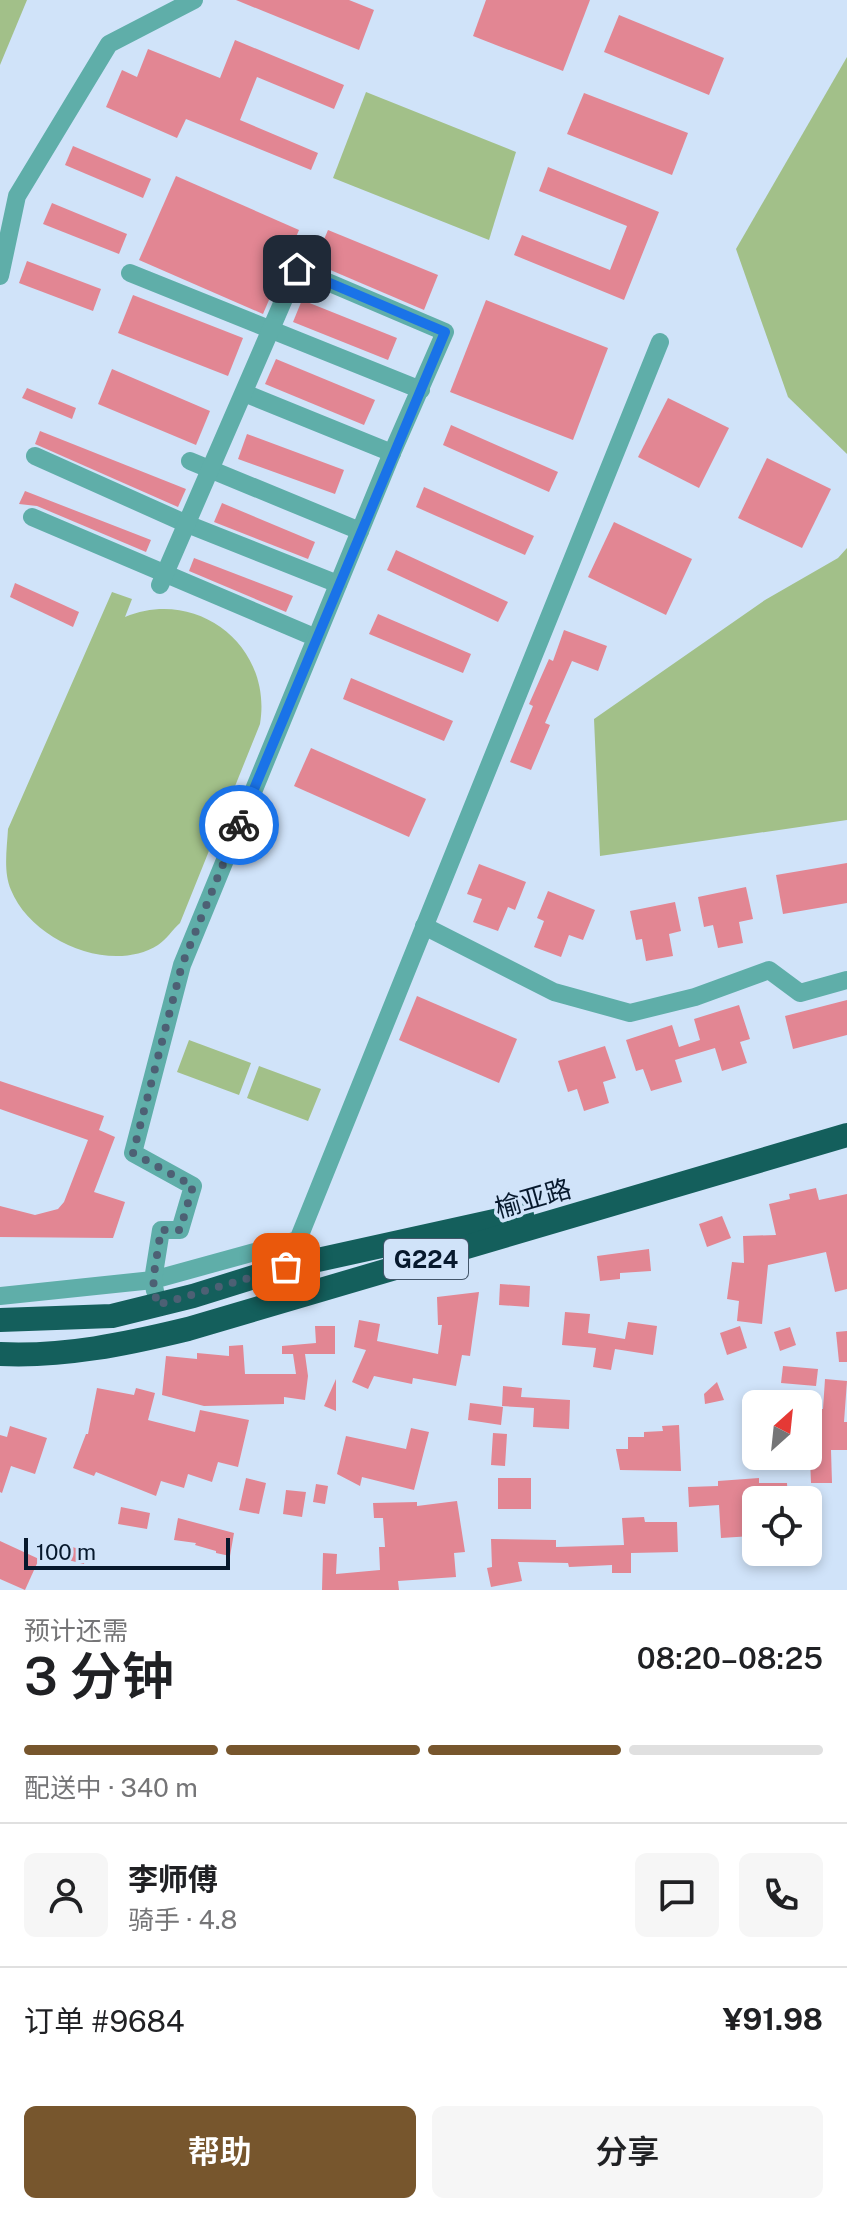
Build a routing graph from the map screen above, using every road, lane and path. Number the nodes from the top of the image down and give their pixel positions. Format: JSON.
{"nodes":[{"id":1,"x":194,"y":0,"type":"edge"},
{"id":2,"x":130,"y":273,"type":"dead end"},
{"id":3,"x":0,"y":276,"type":"edge"},
{"id":4,"x":271,"y":330,"type":"junction"},
{"id":5,"x":660,"y":342,"type":"dead end"},
{"id":6,"x":421,"y":390,"type":"junction"},
{"id":7,"x":244,"y":393,"type":"junction"},
{"id":8,"x":392,"y":453,"type":"junction"},
{"id":9,"x":35,"y":456,"type":"dead end"},
{"id":10,"x":190,"y":461,"type":"dead end"},
{"id":11,"x":210,"y":469,"type":"junction"},
{"id":12,"x":32,"y":517,"type":"dead end"},
{"id":13,"x":187,"y":524,"type":"junction"},
{"id":14,"x":360,"y":531,"type":"junction"},
{"id":15,"x":162,"y":579,"type":"junction"},
{"id":16,"x":338,"y":584,"type":"junction"},
{"id":17,"x":307,"y":634,"type":"dead end"},
{"id":18,"x":424,"y":926,"type":"junction"},
{"id":19,"x":847,"y":980,"type":"edge"},
{"id":20,"x":847,"y":1120,"type":"edge"},
{"id":21,"x":847,"y":1135,"type":"edge"},
{"id":22,"x":298,"y":1240,"type":"junction"},
{"id":23,"x":286,"y":1267,"type":"junction"},
{"id":24,"x":153,"y":1280,"type":"junction"},
{"id":25,"x":0,"y":1296,"type":"edge"},
{"id":26,"x":157,"y":1305,"type":"junction"},
{"id":27,"x":0,"y":1320,"type":"edge"},
{"id":28,"x":0,"y":1354,"type":"edge"}],
"edges":[{"from":1,"to":3,"type":"street"},
{"from":2,"to":4,"type":"street"},
{"from":4,"to":6,"type":"street"},
{"from":4,"to":6,"type":"street"},
{"from":4,"to":7,"type":"street"},
{"from":5,"to":18,"type":"street"},
{"from":6,"to":8,"type":"street"},
{"from":7,"to":8,"type":"street"},
{"from":7,"to":11,"type":"street"},
{"from":8,"to":14,"type":"street"},
{"from":9,"to":13,"type":"street"},
{"from":10,"to":11,"type":"street"},
{"from":11,"to":13,"type":"street"},
{"from":11,"to":14,"type":"street"},
{"from":12,"to":15,"type":"street"},
{"from":13,"to":15,"type":"street"},
{"from":13,"to":16,"type":"street"},
{"from":14,"to":16,"type":"street"},
{"from":15,"to":17,"type":"street"},
{"from":16,"to":24,"type":"street"},
{"from":18,"to":19,"type":"street"},
{"from":18,"to":22,"type":"street"},
{"from":20,"to":23,"type":"highway","name":"榆亚路","number":"G224"},
{"from":21,"to":28,"type":"highway","name":"榆亚路","number":"G224"},
{"from":22,"to":23,"type":"street"},
{"from":22,"to":24,"type":"street"},
{"from":23,"to":26,"type":"highway","name":"榆亚路","number":"G224"},
{"from":24,"to":25,"type":"street"},
{"from":24,"to":26,"type":"street"},
{"from":26,"to":27,"type":"highway","name":"榆亚路","number":"G224"}]}
